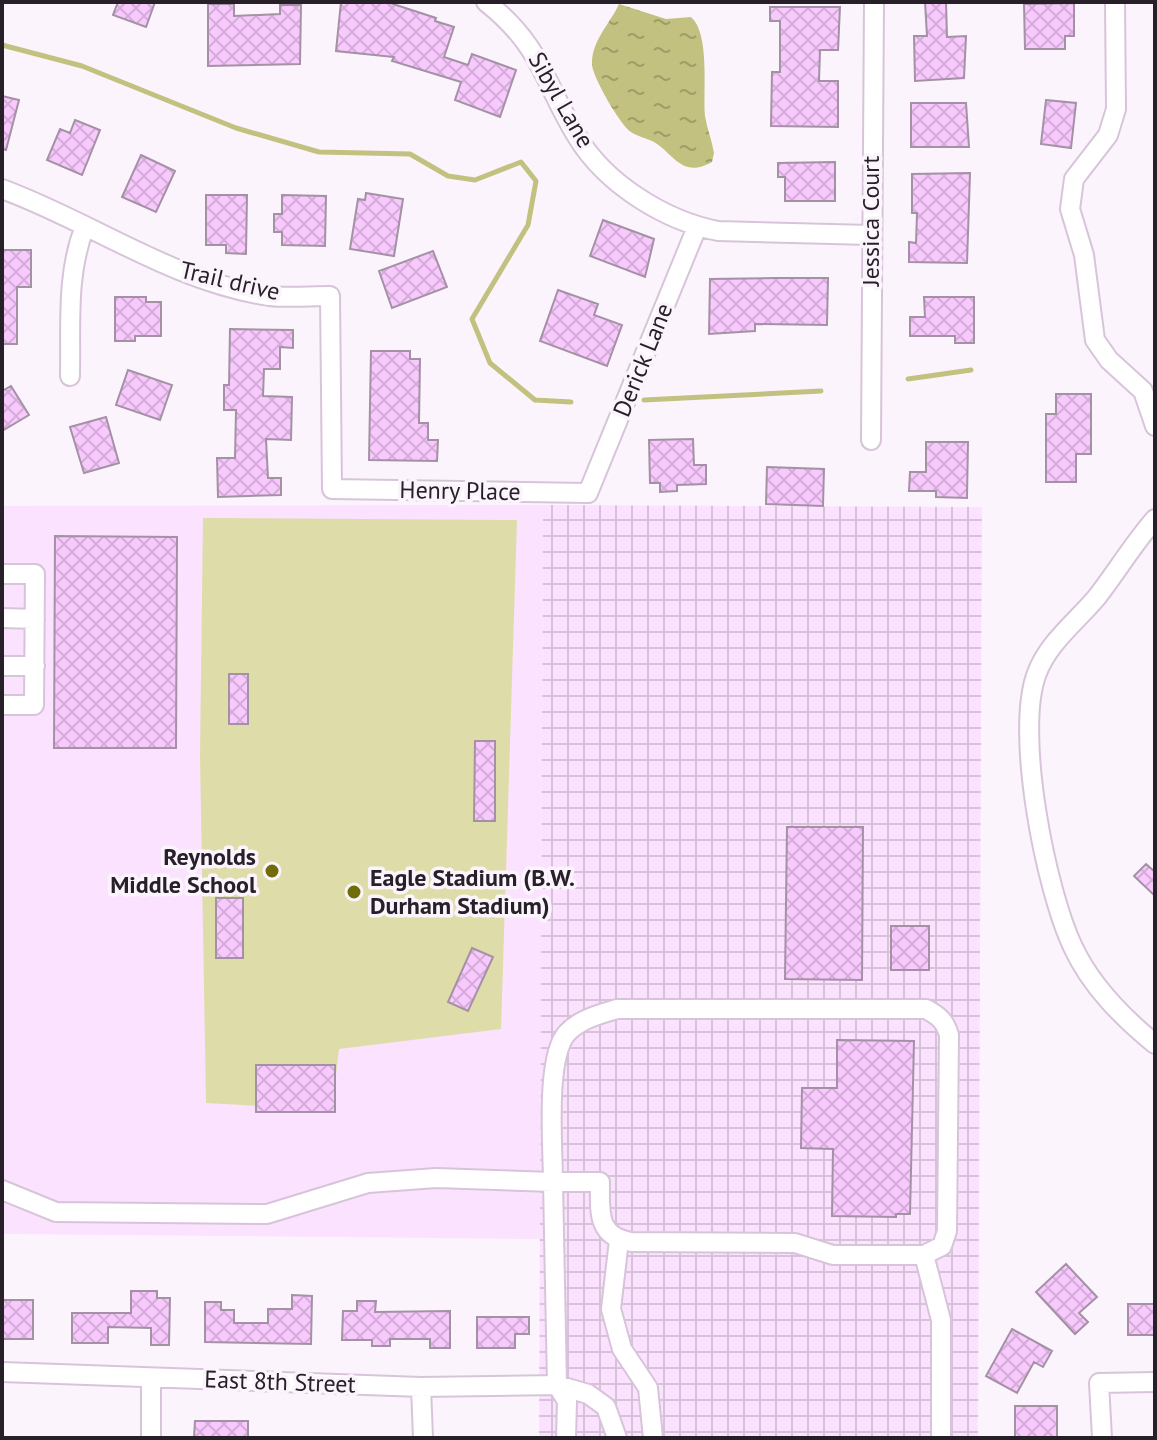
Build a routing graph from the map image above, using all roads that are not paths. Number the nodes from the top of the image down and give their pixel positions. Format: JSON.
{"nodes":[{"id":1,"x":486,"y":2,"type":"edge"},
{"id":2,"x":874,"y":2,"type":"edge"},
{"id":3,"x":1115,"y":2,"type":"edge"},
{"id":4,"x":2,"y":189,"type":"edge"},
{"id":5,"x":85,"y":226,"type":"junction"},
{"id":6,"x":697,"y":227,"type":"junction"},
{"id":7,"x":870,"y":235,"type":"junction"},
{"id":8,"x":70,"y":376,"type":"dead end"},
{"id":9,"x":1155,"y":426,"type":"edge"},
{"id":10,"x":871,"y":440,"type":"dead end"},
{"id":11,"x":332,"y":489,"type":"joint"},
{"id":12,"x":588,"y":493,"type":"joint"},
{"id":13,"x":1155,"y":519,"type":"edge"},
{"id":14,"x":2,"y":574,"type":"edge"},
{"id":15,"x":2,"y":618,"type":"edge"},
{"id":16,"x":35,"y":619,"type":"junction"},
{"id":17,"x":2,"y":666,"type":"edge"},
{"id":18,"x":35,"y":666,"type":"junction"},
{"id":19,"x":2,"y":705,"type":"edge"},
{"id":20,"x":1155,"y":1044,"type":"edge"},
{"id":21,"x":553,"y":1182,"type":"junction"},
{"id":22,"x":2,"y":1190,"type":"edge"},
{"id":23,"x":619,"y":1240,"type":"junction"},
{"id":24,"x":924,"y":1255,"type":"junction"},
{"id":25,"x":2,"y":1372,"type":"edge"},
{"id":26,"x":151,"y":1378,"type":"junction"},
{"id":27,"x":1155,"y":1382,"type":"edge"},
{"id":28,"x":557,"y":1385,"type":"junction"},
{"id":29,"x":421,"y":1387,"type":"junction"},
{"id":30,"x":151,"y":1438,"type":"edge"},
{"id":31,"x":423,"y":1438,"type":"edge"},
{"id":32,"x":566,"y":1438,"type":"edge"},
{"id":33,"x":617,"y":1438,"type":"edge"},
{"id":34,"x":653,"y":1438,"type":"edge"},
{"id":35,"x":941,"y":1438,"type":"edge"},
{"id":36,"x":1102,"y":1438,"type":"edge"}],
"edges":[{"from":1,"to":6,"type":"street","name":"Sibyl Lane"},
{"from":2,"to":7,"type":"street","name":"Jessica Court"},
{"from":3,"to":9,"type":"street"},
{"from":4,"to":5,"type":"street","name":"Trail drive"},
{"from":5,"to":8,"type":"street"},
{"from":5,"to":11,"type":"street","name":"Trail drive"},
{"from":6,"to":7,"type":"street","name":"Sibyl Lane"},
{"from":6,"to":12,"type":"street","name":"Derick Lane"},
{"from":7,"to":10,"type":"street","name":"Jessica Court"},
{"from":11,"to":12,"type":"street","name":"Henry Place"},
{"from":13,"to":20,"type":"street"},
{"from":14,"to":16,"type":"street"},
{"from":15,"to":16,"type":"street"},
{"from":16,"to":18,"type":"street"},
{"from":17,"to":18,"type":"street"},
{"from":18,"to":19,"type":"street"},
{"from":21,"to":22,"type":"street"},
{"from":21,"to":23,"type":"street"},
{"from":21,"to":24,"type":"street"},
{"from":21,"to":28,"type":"street"},
{"from":23,"to":24,"type":"street"},
{"from":23,"to":34,"type":"street"},
{"from":24,"to":35,"type":"street"},
{"from":25,"to":26,"type":"street","name":"East 8th Street"},
{"from":26,"to":29,"type":"street","name":"East 8th Street"},
{"from":26,"to":30,"type":"street"},
{"from":27,"to":36,"type":"street"},
{"from":28,"to":29,"type":"street","name":"East 8th Street"},
{"from":28,"to":32,"type":"street"},
{"from":28,"to":33,"type":"street"},
{"from":29,"to":31,"type":"street"}]}
